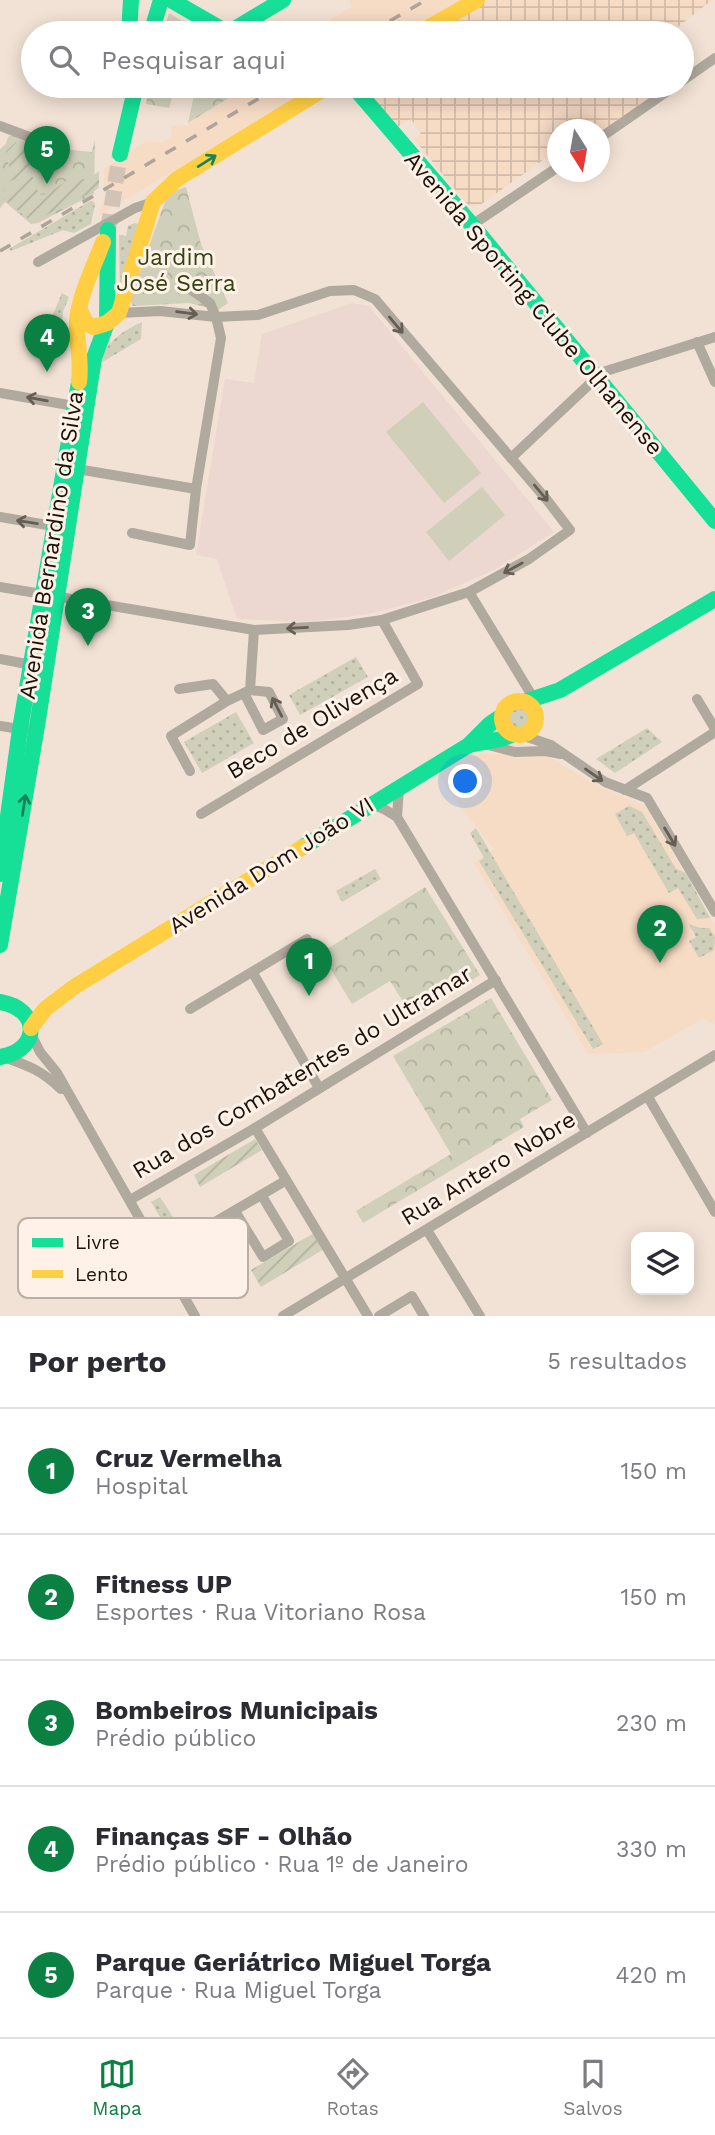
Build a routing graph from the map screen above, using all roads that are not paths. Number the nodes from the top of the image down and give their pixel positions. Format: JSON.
{"nodes":[{"id":1,"x":131,"y":0,"type":"edge"},
{"id":2,"x":161,"y":0,"type":"edge"},
{"id":3,"x":171,"y":0,"type":"edge"},
{"id":4,"x":283,"y":0,"type":"edge"},
{"id":5,"x":477,"y":0,"type":"edge"},
{"id":6,"x":130,"y":21,"type":"edge"},
{"id":7,"x":155,"y":21,"type":"edge"},
{"id":8,"x":207,"y":21,"type":"edge"},
{"id":9,"x":248,"y":21,"type":"edge"},
{"id":10,"x":440,"y":21,"type":"edge"},
{"id":11,"x":715,"y":58,"type":"edge"},
{"id":12,"x":694,"y":73,"type":"edge"},
{"id":13,"x":125,"y":98,"type":"edge"},
{"id":14,"x":133,"y":98,"type":"edge"},
{"id":15,"x":309,"y":98,"type":"edge"},
{"id":16,"x":364,"y":98,"type":"edge"},
{"id":17,"x":658,"y":98,"type":"edge"},
{"id":18,"x":0,"y":126,"type":"edge"},
{"id":19,"x":610,"y":131,"type":"edge"},
{"id":20,"x":51,"y":145,"type":"dead end"},
{"id":21,"x":547,"y":174,"type":"edge"},
{"id":22,"x":153,"y":202,"type":"junction"},
{"id":23,"x":472,"y":225,"type":"junction"},
{"id":24,"x":38,"y":262,"type":"dead end"},
{"id":25,"x":190,"y":289,"type":"dead end"},
{"id":26,"x":79,"y":308,"type":"junction"},
{"id":27,"x":216,"y":317,"type":"junction"},
{"id":28,"x":113,"y":318,"type":"junction"},
{"id":29,"x":715,"y":337,"type":"edge"},
{"id":30,"x":697,"y":342,"type":"junction"},
{"id":31,"x":596,"y":378,"type":"junction"},
{"id":32,"x":715,"y":382,"type":"edge"},
{"id":33,"x":0,"y":393,"type":"edge"},
{"id":34,"x":74,"y":406,"type":"junction"},
{"id":35,"x":510,"y":458,"type":"junction"},
{"id":36,"x":76,"y":469,"type":"junction"},
{"id":37,"x":196,"y":489,"type":"junction"},
{"id":38,"x":0,"y":517,"type":"edge"},
{"id":39,"x":715,"y":521,"type":"edge"},
{"id":40,"x":53,"y":526,"type":"junction"},
{"id":41,"x":132,"y":533,"type":"dead end"},
{"id":42,"x":0,"y":587,"type":"edge"},
{"id":43,"x":469,"y":592,"type":"junction"},
{"id":44,"x":50,"y":595,"type":"junction"},
{"id":45,"x":715,"y":598,"type":"edge"},
{"id":46,"x":383,"y":620,"type":"junction"},
{"id":47,"x":254,"y":630,"type":"junction"},
{"id":48,"x":0,"y":659,"type":"edge"},
{"id":49,"x":32,"y":665,"type":"junction"},
{"id":50,"x":179,"y":689,"type":"dead end"},
{"id":51,"x":560,"y":691,"type":"junction"},
{"id":52,"x":697,"y":699,"type":"dead end"},
{"id":53,"x":227,"y":701,"type":"junction"},
{"id":54,"x":529,"y":701,"type":"junction"},
{"id":55,"x":502,"y":716,"type":"junction"},
{"id":56,"x":536,"y":718,"type":"junction"},
{"id":57,"x":0,"y":726,"type":"edge"},
{"id":58,"x":28,"y":730,"type":"junction"},
{"id":59,"x":715,"y":731,"type":"edge"},
{"id":60,"x":518,"y":735,"type":"junction"},
{"id":61,"x":474,"y":744,"type":"junction"},
{"id":62,"x":564,"y":755,"type":"junction"},
{"id":63,"x":190,"y":771,"type":"dead end"},
{"id":64,"x":399,"y":788,"type":"junction"},
{"id":65,"x":625,"y":790,"type":"junction"},
{"id":66,"x":5,"y":796,"type":"edge"},
{"id":67,"x":371,"y":804,"type":"junction"},
{"id":68,"x":201,"y":814,"type":"dead end"},
{"id":69,"x":397,"y":817,"type":"junction"},
{"id":70,"x":1,"y":867,"type":"edge"},
{"id":71,"x":715,"y":912,"type":"edge"},
{"id":72,"x":307,"y":939,"type":"dead end"},
{"id":73,"x":0,"y":945,"type":"edge"},
{"id":74,"x":253,"y":973,"type":"junction"},
{"id":75,"x":496,"y":980,"type":"junction"},
{"id":76,"x":74,"y":987,"type":"junction"},
{"id":77,"x":0,"y":988,"type":"edge"},
{"id":78,"x":10,"y":1004,"type":"edge"},
{"id":79,"x":190,"y":1009,"type":"dead end"},
{"id":80,"x":31,"y":1031,"type":"junction"},
{"id":81,"x":715,"y":1055,"type":"edge"},
{"id":82,"x":2,"y":1057,"type":"edge"},
{"id":83,"x":319,"y":1088,"type":"junction"},
{"id":84,"x":68,"y":1096,"type":"junction"},
{"id":85,"x":648,"y":1097,"type":"junction"},
{"id":86,"x":255,"y":1128,"type":"junction"},
{"id":87,"x":587,"y":1133,"type":"junction"},
{"id":88,"x":285,"y":1181,"type":"junction"},
{"id":89,"x":262,"y":1196,"type":"junction"},
{"id":90,"x":130,"y":1200,"type":"junction"},
{"id":91,"x":235,"y":1211,"type":"junction"},
{"id":92,"x":715,"y":1212,"type":"edge"},
{"id":93,"x":140,"y":1218,"type":"edge"},
{"id":94,"x":223,"y":1218,"type":"edge"},
{"id":95,"x":239,"y":1218,"type":"edge"},
{"id":96,"x":427,"y":1230,"type":"junction"},
{"id":97,"x":248,"y":1232,"type":"edge"},
{"id":98,"x":344,"y":1279,"type":"junction"},
{"id":99,"x":185,"y":1298,"type":"edge"},
{"id":100,"x":393,"y":1312,"type":"edge"},
{"id":101,"x":195,"y":1316,"type":"edge"},
{"id":102,"x":283,"y":1316,"type":"edge"},
{"id":103,"x":368,"y":1316,"type":"edge"},
{"id":104,"x":379,"y":1316,"type":"edge"},
{"id":105,"x":424,"y":1316,"type":"edge"},
{"id":106,"x":480,"y":1316,"type":"edge"}],
"edges":[{"from":1,"to":6,"type":"main road"},
{"from":2,"to":7,"type":"main road"},
{"from":3,"to":8,"type":"main road"},
{"from":4,"to":9,"type":"main road"},
{"from":5,"to":10,"type":"main road"},
{"from":11,"to":12,"type":"street"},
{"from":13,"to":14,"type":"main road"},
{"from":22,"to":15,"type":"main road","one_way":true},
{"from":16,"to":23,"type":"main road","name":"Avenida Sporting Clube Olhanense"},
{"from":17,"to":19,"type":"street"},
{"from":18,"to":20,"type":"street"},
{"from":21,"to":23,"type":"street"},
{"from":22,"to":24,"type":"street"},
{"from":22,"to":28,"type":"main road"},
{"from":23,"to":31,"type":"main road","name":"Avenida Sporting Clube Olhanense"},
{"from":25,"to":27,"type":"street"},
{"from":26,"to":28,"type":"main road"},
{"from":26,"to":28,"type":"main road","name":"Avenida Bernardino da Silva"},
{"from":26,"to":34,"type":"main road","name":"Avenida Bernardino da Silva"},
{"from":28,"to":27,"type":"street","one_way":true},
{"from":27,"to":35,"type":"street","one_way":true},
{"from":27,"to":37,"type":"street"},
{"from":28,"to":36,"type":"main road","name":"Avenida Bernardino da Silva"},
{"from":29,"to":30,"type":"street"},
{"from":30,"to":31,"type":"street"},
{"from":30,"to":32,"type":"street"},
{"from":31,"to":35,"type":"street"},
{"from":31,"to":39,"type":"main road","name":"Avenida Sporting Clube Olhanense"},
{"from":34,"to":33,"type":"street","one_way":true},
{"from":34,"to":40,"type":"main road","name":"Avenida Bernardino da Silva"},
{"from":35,"to":43,"type":"street","one_way":true},
{"from":36,"to":37,"type":"street"},
{"from":36,"to":44,"type":"main road","name":"Avenida Bernardino da Silva"},
{"from":37,"to":41,"type":"street"},
{"from":40,"to":38,"type":"street","one_way":true},
{"from":40,"to":44,"type":"main road","name":"Avenida Bernardino da Silva"},
{"from":42,"to":44,"type":"street"},
{"from":43,"to":46,"type":"street"},
{"from":43,"to":54,"type":"street"},
{"from":44,"to":47,"type":"street"},
{"from":44,"to":49,"type":"main road","name":"Avenida Bernardino da Silva"},
{"from":44,"to":58,"type":"main road","name":"Avenida Bernardino da Silva"},
{"from":45,"to":51,"type":"main road"},
{"from":46,"to":47,"type":"street","one_way":true},
{"from":46,"to":68,"type":"street","name":"Beco de Olivença"},
{"from":47,"to":53,"type":"street"},
{"from":48,"to":49,"type":"street"},
{"from":49,"to":58,"type":"main road","name":"Avenida Bernardino da Silva"},
{"from":50,"to":53,"type":"street"},
{"from":51,"to":54,"type":"main road"},
{"from":51,"to":56,"type":"main road"},
{"from":52,"to":59,"type":"street"},
{"from":53,"to":63,"type":"street"},
{"from":54,"to":55,"type":"main road"},
{"from":54,"to":56,"type":"main road"},
{"from":55,"to":60,"type":"main road"},
{"from":55,"to":61,"type":"main road","name":"Avenida Dom João VI"},
{"from":56,"to":60,"type":"main road"},
{"from":57,"to":58,"type":"street"},
{"from":58,"to":66,"type":"main road","name":"Avenida Bernardino da Silva"},
{"from":73,"to":58,"type":"main road","name":"Avenida Bernardino da Silva","one_way":true},
{"from":59,"to":65,"type":"street"},
{"from":60,"to":61,"type":"main road","name":"Avenida Dom João VI"},
{"from":60,"to":62,"type":"street"},
{"from":61,"to":62,"type":"street"},
{"from":61,"to":64,"type":"main road","name":"Avenida Dom João VI"},
{"from":62,"to":65,"type":"street","one_way":true},
{"from":64,"to":67,"type":"main road","name":"Avenida Dom João VI"},
{"from":64,"to":69,"type":"street"},
{"from":65,"to":71,"type":"street","one_way":true},
{"from":66,"to":70,"type":"main road","name":"Avenida Bernardino da Silva"},
{"from":67,"to":69,"type":"street"},
{"from":67,"to":76,"type":"main road","name":"Avenida Dom João VI"},
{"from":69,"to":75,"type":"street"},
{"from":72,"to":74,"type":"street"},
{"from":74,"to":79,"type":"street"},
{"from":74,"to":83,"type":"street"},
{"from":75,"to":83,"type":"street","name":"Rua dos Combatentes do Ultramar"},
{"from":75,"to":87,"type":"street"},
{"from":76,"to":78,"type":"main road","name":"Avenida Dom João VI"},
{"from":76,"to":80,"type":"main road","name":"Avenida Dom João VI"},
{"from":77,"to":78,"type":"main road"},
{"from":78,"to":80,"type":"main road"},
{"from":80,"to":82,"type":"main road","name":"Avenida Dom João VI"},
{"from":80,"to":84,"type":"street"},
{"from":81,"to":85,"type":"street","name":"Rua Antero Nobre"},
{"from":82,"to":84,"type":"street"},
{"from":83,"to":86,"type":"street","name":"Rua dos Combatentes do Ultramar"},
{"from":84,"to":90,"type":"street"},
{"from":85,"to":87,"type":"street","name":"Rua Antero Nobre"},
{"from":85,"to":92,"type":"street"},
{"from":86,"to":88,"type":"street"},
{"from":86,"to":90,"type":"street","name":"Rua dos Combatentes do Ultramar"},
{"from":87,"to":96,"type":"street","name":"Rua Antero Nobre"},
{"from":88,"to":89,"type":"street"},
{"from":88,"to":98,"type":"street"},
{"from":89,"to":91,"type":"street"},
{"from":89,"to":97,"type":"street"},
{"from":90,"to":93,"type":"street"},
{"from":91,"to":94,"type":"street"},
{"from":91,"to":95,"type":"street"},
{"from":96,"to":98,"type":"street","name":"Rua Antero Nobre"},
{"from":96,"to":106,"type":"street"},
{"from":98,"to":102,"type":"street","name":"Rua Antero Nobre"},
{"from":98,"to":103,"type":"street"},
{"from":99,"to":101,"type":"street"},
{"from":100,"to":104,"type":"street"},
{"from":100,"to":105,"type":"street"}]}
